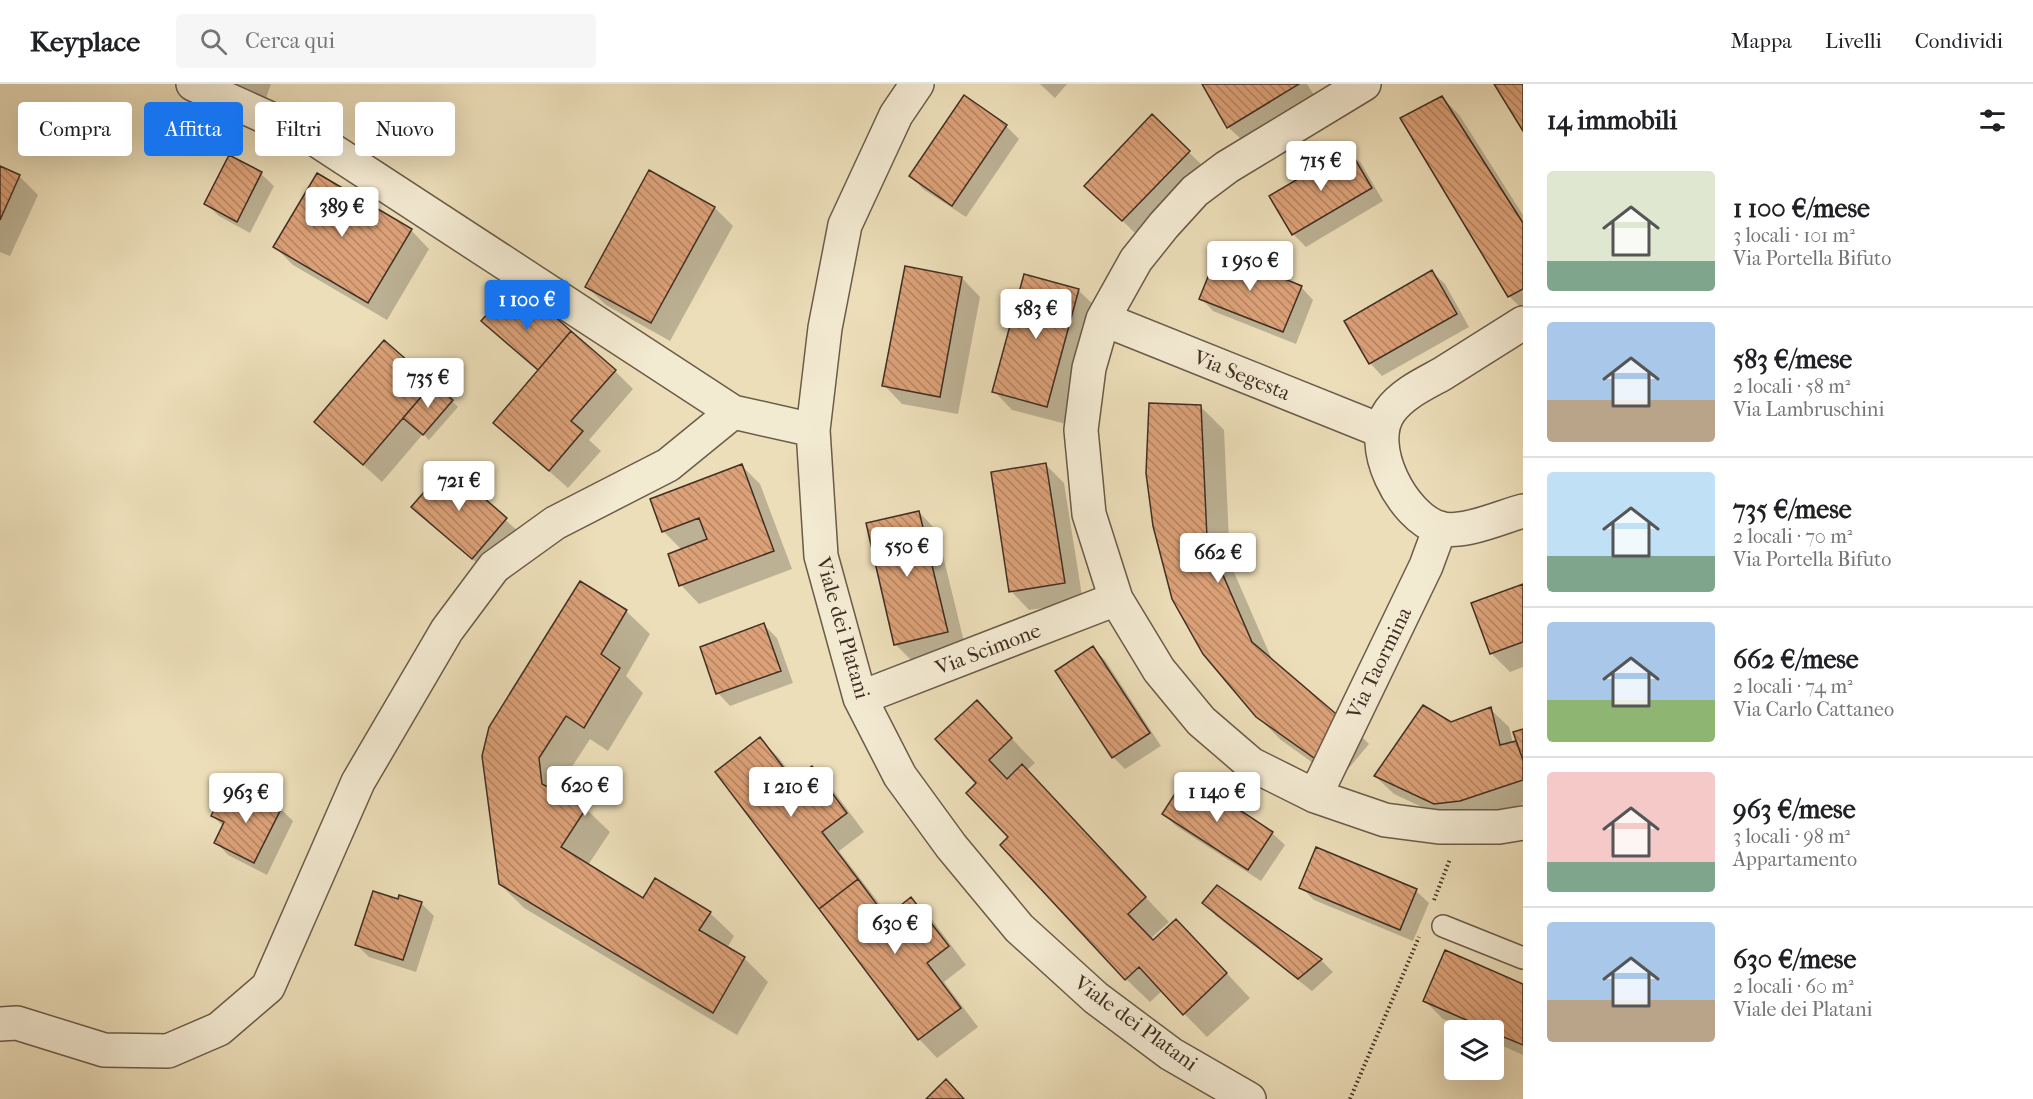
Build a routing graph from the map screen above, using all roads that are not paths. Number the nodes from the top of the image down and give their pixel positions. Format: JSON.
{"nodes":[{"id":1,"x":193,"y":84,"type":"edge"},
{"id":2,"x":917,"y":84,"type":"edge"},
{"id":3,"x":1364,"y":84,"type":"edge"},
{"id":4,"x":1103,"y":319,"type":"junction"},
{"id":5,"x":1523,"y":323,"type":"edge"},
{"id":6,"x":733,"y":412,"type":"junction"},
{"id":7,"x":813,"y":430,"type":"junction"},
{"id":8,"x":1382,"y":431,"type":"junction"},
{"id":9,"x":1523,"y":511,"type":"edge"},
{"id":10,"x":1440,"y":528,"type":"junction"},
{"id":11,"x":1116,"y":599,"type":"junction"},
{"id":12,"x":860,"y":698,"type":"junction"},
{"id":13,"x":1315,"y":796,"type":"junction"},
{"id":14,"x":1523,"y":825,"type":"edge"},
{"id":15,"x":1436,"y":917,"type":"road end"},
{"id":16,"x":1523,"y":958,"type":"edge"},
{"id":17,"x":0,"y":1024,"type":"edge"},
{"id":18,"x":1249,"y":1099,"type":"edge"}],
"edges":[{"from":1,"to":6,"type":"street"},
{"from":2,"to":7,"type":"street","name":"Viale dei Platani"},
{"from":3,"to":4,"type":"street"},
{"from":4,"to":8,"type":"street","name":"Via Segesta"},
{"from":4,"to":11,"type":"street"},
{"from":5,"to":8,"type":"street"},
{"from":6,"to":7,"type":"street"},
{"from":6,"to":17,"type":"street"},
{"from":7,"to":12,"type":"street","name":"Viale dei Platani"},
{"from":8,"to":10,"type":"street"},
{"from":9,"to":10,"type":"street"},
{"from":10,"to":13,"type":"street","name":"Via Taormina"},
{"from":11,"to":12,"type":"street","name":"Via Scimone"},
{"from":11,"to":13,"type":"street"},
{"from":12,"to":18,"type":"street","name":"Viale dei Platani"},
{"from":13,"to":14,"type":"street"},
{"from":15,"to":16,"type":"lane"}]}
